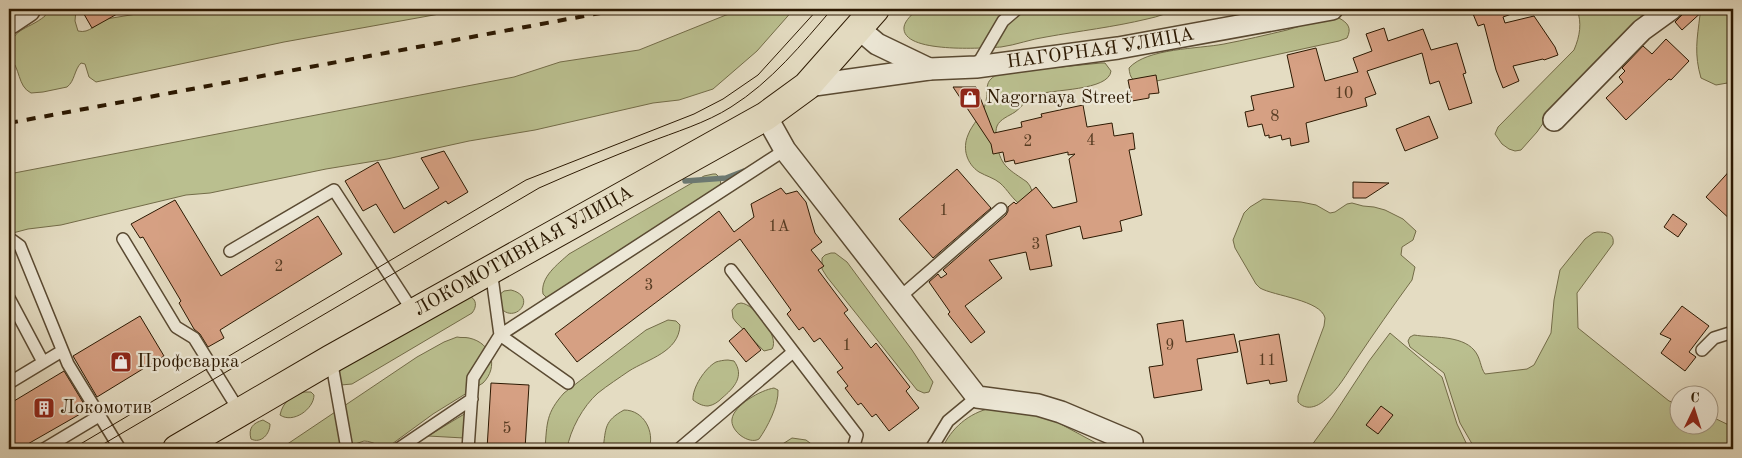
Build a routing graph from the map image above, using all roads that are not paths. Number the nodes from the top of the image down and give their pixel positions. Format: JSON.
{"nodes":[{"id":1,"x":27,"y":9,"type":"edge"},
{"id":2,"x":1018,"y":9,"type":"edge"},
{"id":3,"x":1332,"y":9,"type":"edge"},
{"id":4,"x":1671,"y":9,"type":"edge"},
{"id":5,"x":9,"y":21,"type":"edge"},
{"id":6,"x":862,"y":24,"type":"edge"},
{"id":7,"x":976,"y":67,"type":"junction"},
{"id":8,"x":928,"y":69,"type":"junction"},
{"id":9,"x":807,"y":86,"type":"junction"},
{"id":10,"x":766,"y":116,"type":"junction"},
{"id":11,"x":1554,"y":120,"type":"dead end"},
{"id":12,"x":785,"y":150,"type":"junction"},
{"id":13,"x":1001,"y":209,"type":"dead end"},
{"id":14,"x":9,"y":238,"type":"edge"},
{"id":15,"x":123,"y":239,"type":"dead end"},
{"id":16,"x":230,"y":251,"type":"dead end"},
{"id":17,"x":491,"y":270,"type":"junction"},
{"id":18,"x":731,"y":270,"type":"dead end"},
{"id":19,"x":900,"y":297,"type":"junction"},
{"id":20,"x":9,"y":298,"type":"edge"},
{"id":21,"x":414,"y":313,"type":"junction"},
{"id":22,"x":1733,"y":332,"type":"edge"},
{"id":23,"x":500,"y":335,"type":"junction"},
{"id":24,"x":1702,"y":350,"type":"dead end"},
{"id":25,"x":62,"y":351,"type":"junction"},
{"id":26,"x":793,"y":352,"type":"junction"},
{"id":27,"x":331,"y":359,"type":"junction"},
{"id":28,"x":43,"y":362,"type":"junction"},
{"id":29,"x":9,"y":383,"type":"edge"},
{"id":30,"x":568,"y":383,"type":"dead end"},
{"id":31,"x":977,"y":396,"type":"junction"},
{"id":32,"x":472,"y":399,"type":"junction"},
{"id":33,"x":240,"y":412,"type":"junction"},
{"id":34,"x":99,"y":416,"type":"junction"},
{"id":35,"x":1136,"y":446,"type":"edge"},
{"id":36,"x":44,"y":449,"type":"edge"},
{"id":37,"x":120,"y":449,"type":"edge"},
{"id":38,"x":177,"y":449,"type":"edge"},
{"id":39,"x":347,"y":449,"type":"edge"},
{"id":40,"x":398,"y":449,"type":"edge"},
{"id":41,"x":468,"y":449,"type":"edge"},
{"id":42,"x":679,"y":449,"type":"edge"},
{"id":43,"x":852,"y":449,"type":"edge"},
{"id":44,"x":931,"y":449,"type":"edge"}],
"edges":[{"from":1,"to":5,"type":"street"},
{"from":2,"to":7,"type":"lane"},
{"from":3,"to":7,"type":"street","name":"НАГОРНАЯ УЛИЦА"},
{"from":4,"to":11,"type":"street"},
{"from":6,"to":8,"type":"street","name":"НАГОРНАЯ УЛИЦА"},
{"from":6,"to":9,"type":"main road","name":"ЛОКОМОТИВНАЯ УЛИЦА"},
{"from":7,"to":8,"type":"street","name":"НАГОРНАЯ УЛИЦА"},
{"from":8,"to":9,"type":"street","name":"НАГОРНАЯ УЛИЦА"},
{"from":9,"to":10,"type":"main road","name":"ЛОКОМОТИВНАЯ УЛИЦА"},
{"from":10,"to":12,"type":"street"},
{"from":10,"to":17,"type":"main road","name":"ЛОКОМОТИВНАЯ УЛИЦА"},
{"from":12,"to":19,"type":"street"},
{"from":12,"to":23,"type":"lane"},
{"from":13,"to":19,"type":"lane"},
{"from":14,"to":25,"type":"lane"},
{"from":15,"to":33,"type":"lane"},
{"from":16,"to":21,"type":"lane"},
{"from":17,"to":21,"type":"main road","name":"ЛОКОМОТИВНАЯ УЛИЦА"},
{"from":17,"to":23,"type":"lane"},
{"from":18,"to":26,"type":"lane"},
{"from":19,"to":31,"type":"street"},
{"from":20,"to":28,"type":"lane"},
{"from":21,"to":27,"type":"main road","name":"ЛОКОМОТИВНАЯ УЛИЦА"},
{"from":22,"to":24,"type":"lane"},
{"from":23,"to":30,"type":"lane"},
{"from":23,"to":32,"type":"lane"},
{"from":25,"to":28,"type":"lane"},
{"from":25,"to":34,"type":"lane"},
{"from":26,"to":42,"type":"lane"},
{"from":26,"to":43,"type":"lane"},
{"from":27,"to":33,"type":"main road","name":"ЛОКОМОТИВНАЯ УЛИЦА"},
{"from":27,"to":39,"type":"lane"},
{"from":28,"to":29,"type":"lane"},
{"from":31,"to":35,"type":"street"},
{"from":31,"to":44,"type":"lane"},
{"from":32,"to":40,"type":"lane"},
{"from":32,"to":41,"type":"lane"},
{"from":33,"to":38,"type":"main road","name":"ЛОКОМОТИВНАЯ УЛИЦА"},
{"from":34,"to":36,"type":"lane"},
{"from":34,"to":37,"type":"lane"}]}
